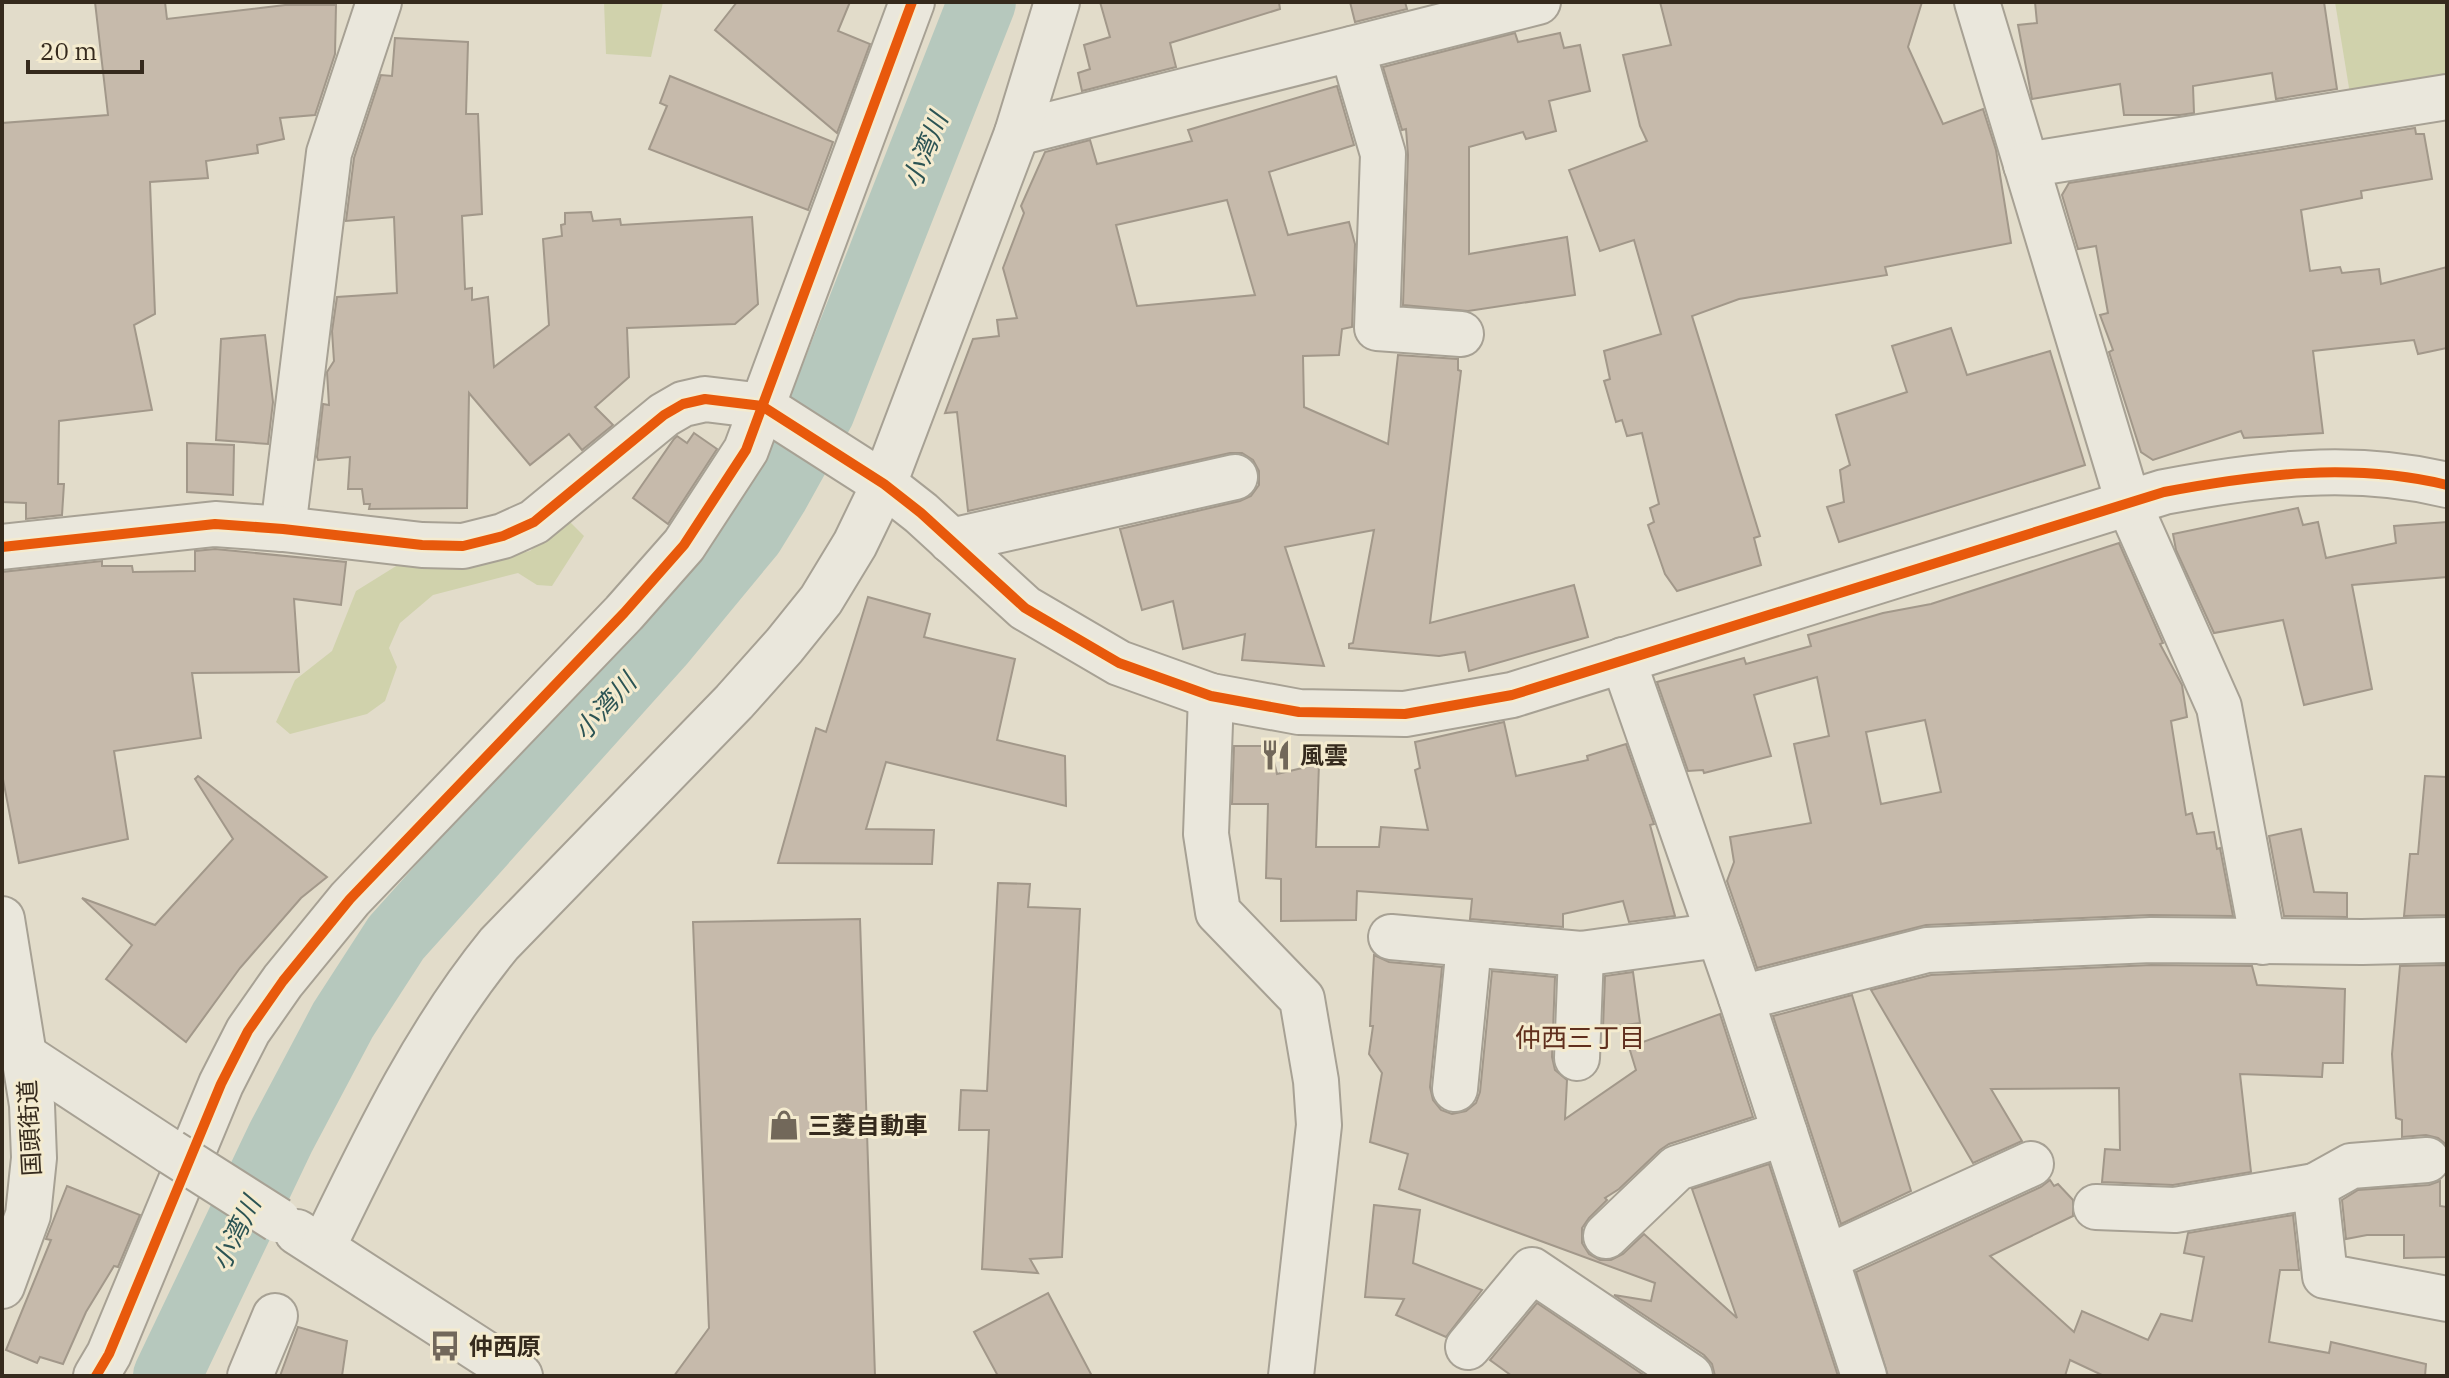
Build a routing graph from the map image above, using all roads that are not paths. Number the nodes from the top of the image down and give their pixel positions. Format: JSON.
{"nodes":[{"id":1,"x":379,"y":2,"type":"edge"},
{"id":2,"x":912,"y":2,"type":"edge"},
{"id":3,"x":1057,"y":2,"type":"edge"},
{"id":4,"x":1538,"y":2,"type":"edge"},
{"id":5,"x":1977,"y":2,"type":"edge"},
{"id":6,"x":1352,"y":49,"type":"junction"},
{"id":7,"x":2447,"y":97,"type":"edge"},
{"id":8,"x":1017,"y":133,"type":"junction"},
{"id":9,"x":2026,"y":165,"type":"junction"},
{"id":10,"x":1461,"y":334,"type":"dead end"},
{"id":11,"x":762,"y":406,"type":"junction"},
{"id":12,"x":1235,"y":477,"type":"dead end"},
{"id":13,"x":884,"y":484,"type":"junction"},
{"id":14,"x":2447,"y":485,"type":"edge"},
{"id":15,"x":2128,"y":502,"type":"junction"},
{"id":16,"x":283,"y":529,"type":"junction"},
{"id":17,"x":951,"y":541,"type":"junction"},
{"id":18,"x":2,"y":547,"type":"edge"},
{"id":19,"x":1623,"y":660,"type":"junction"},
{"id":20,"x":1211,"y":696,"type":"junction"},
{"id":21,"x":2,"y":919,"type":"edge"},
{"id":22,"x":1719,"y":935,"type":"junction"},
{"id":23,"x":1391,"y":937,"type":"dead end"},
{"id":24,"x":2447,"y":940,"type":"edge"},
{"id":25,"x":2263,"y":942,"type":"junction"},
{"id":26,"x":1469,"y":945,"type":"junction"},
{"id":27,"x":1581,"y":954,"type":"junction"},
{"id":28,"x":1741,"y":998,"type":"junction"},
{"id":29,"x":13,"y":1048,"type":"edge"},
{"id":30,"x":1577,"y":1058,"type":"dead end"},
{"id":31,"x":1455,"y":1089,"type":"dead end"},
{"id":32,"x":1785,"y":1133,"type":"junction"},
{"id":33,"x":2427,"y":1160,"type":"dead end"},
{"id":34,"x":2031,"y":1164,"type":"dead end"},
{"id":35,"x":2315,"y":1186,"type":"junction"},
{"id":36,"x":2096,"y":1207,"type":"dead end"},
{"id":37,"x":15,"y":1214,"type":"edge"},
{"id":38,"x":1606,"y":1236,"type":"dead end"},
{"id":39,"x":323,"y":1247,"type":"junction"},
{"id":40,"x":1826,"y":1258,"type":"junction"},
{"id":41,"x":2,"y":1286,"type":"edge"},
{"id":42,"x":2447,"y":1299,"type":"edge"},
{"id":43,"x":275,"y":1316,"type":"dead end"},
{"id":44,"x":1468,"y":1347,"type":"dead end"},
{"id":45,"x":96,"y":1376,"type":"edge"},
{"id":46,"x":250,"y":1376,"type":"edge"},
{"id":47,"x":520,"y":1376,"type":"edge"},
{"id":48,"x":1291,"y":1376,"type":"edge"},
{"id":49,"x":1690,"y":1376,"type":"edge"},
{"id":50,"x":1864,"y":1376,"type":"edge"}],
"edges":[{"from":1,"to":16,"type":"street"},
{"from":2,"to":11,"type":"street"},
{"from":3,"to":8,"type":"street"},
{"from":4,"to":6,"type":"street"},
{"from":5,"to":9,"type":"street"},
{"from":6,"to":8,"type":"street"},
{"from":6,"to":10,"type":"street"},
{"from":7,"to":9,"type":"street"},
{"from":8,"to":13,"type":"street"},
{"from":9,"to":15,"type":"street"},
{"from":11,"to":13,"type":"street"},
{"from":11,"to":16,"type":"street"},
{"from":11,"to":45,"type":"street"},
{"from":12,"to":17,"type":"street"},
{"from":13,"to":17,"type":"street"},
{"from":13,"to":39,"type":"street"},
{"from":14,"to":15,"type":"street"},
{"from":15,"to":19,"type":"street"},
{"from":15,"to":25,"type":"street"},
{"from":16,"to":18,"type":"street"},
{"from":17,"to":20,"type":"street"},
{"from":19,"to":20,"type":"street"},
{"from":19,"to":22,"type":"street"},
{"from":20,"to":48,"type":"street"},
{"from":21,"to":29,"type":"street","name":"国頭街道"},
{"from":22,"to":27,"type":"street"},
{"from":22,"to":28,"type":"street"},
{"from":23,"to":26,"type":"street"},
{"from":24,"to":25,"type":"street"},
{"from":25,"to":28,"type":"street"},
{"from":26,"to":27,"type":"street"},
{"from":26,"to":31,"type":"street"},
{"from":27,"to":30,"type":"street"},
{"from":28,"to":32,"type":"street"},
{"from":29,"to":37,"type":"street","name":"国頭街道"},
{"from":29,"to":39,"type":"street","bridge":true},
{"from":32,"to":38,"type":"street"},
{"from":32,"to":40,"type":"street"},
{"from":33,"to":35,"type":"street"},
{"from":34,"to":40,"type":"street"},
{"from":35,"to":36,"type":"street"},
{"from":35,"to":42,"type":"street"},
{"from":37,"to":41,"type":"street","name":"国頭街道"},
{"from":39,"to":47,"type":"street"},
{"from":40,"to":50,"type":"street"},
{"from":43,"to":46,"type":"street"},
{"from":44,"to":49,"type":"street"}]}
